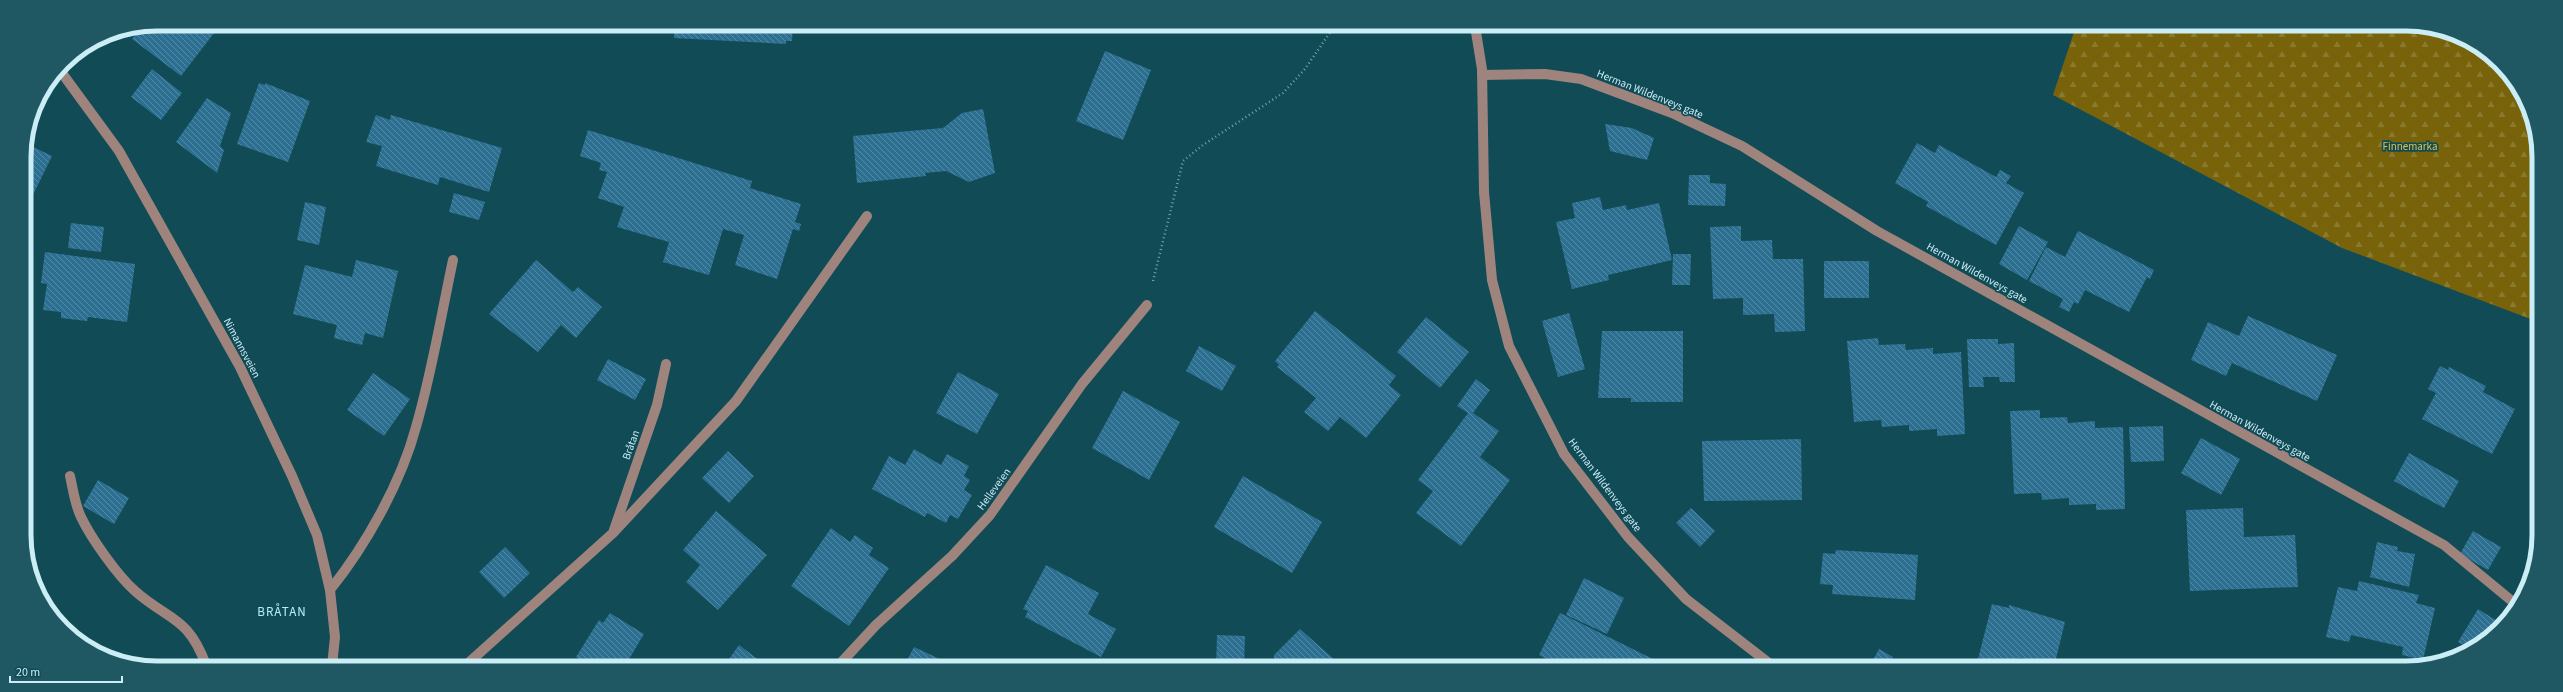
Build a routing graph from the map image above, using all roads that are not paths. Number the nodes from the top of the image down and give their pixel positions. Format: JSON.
{"nodes":[{"id":1,"x":1476,"y":31,"type":"edge"},
{"id":2,"x":63,"y":74,"type":"edge"},
{"id":3,"x":1482,"y":75,"type":"junction"},
{"id":4,"x":867,"y":216,"type":"dead end"},
{"id":5,"x":453,"y":260,"type":"dead end"},
{"id":6,"x":1147,"y":306,"type":"road end"},
{"id":7,"x":666,"y":364,"type":"dead end"},
{"id":8,"x":70,"y":476,"type":"dead end"},
{"id":9,"x":613,"y":533,"type":"junction"},
{"id":10,"x":330,"y":590,"type":"junction"},
{"id":11,"x":2513,"y":602,"type":"edge"},
{"id":12,"x":204,"y":661,"type":"edge"},
{"id":13,"x":333,"y":661,"type":"edge"},
{"id":14,"x":471,"y":661,"type":"edge"},
{"id":15,"x":843,"y":661,"type":"edge"},
{"id":16,"x":1766,"y":661,"type":"edge"}],
"edges":[{"from":1,"to":3,"type":"street","name":"Herman Wildenveys gate"},
{"from":2,"to":10,"type":"street","name":"Nimannsveien"},
{"from":3,"to":11,"type":"street","name":"Herman Wildenveys gate"},
{"from":3,"to":16,"type":"street","name":"Herman Wildenveys gate"},
{"from":4,"to":9,"type":"street"},
{"from":5,"to":10,"type":"street"},
{"from":6,"to":15,"type":"street","name":"Helleveien"},
{"from":7,"to":9,"type":"street","name":"Bråtan"},
{"from":8,"to":12,"type":"street"},
{"from":9,"to":14,"type":"street"},
{"from":10,"to":13,"type":"street","name":"Nimannsveien"}]}
